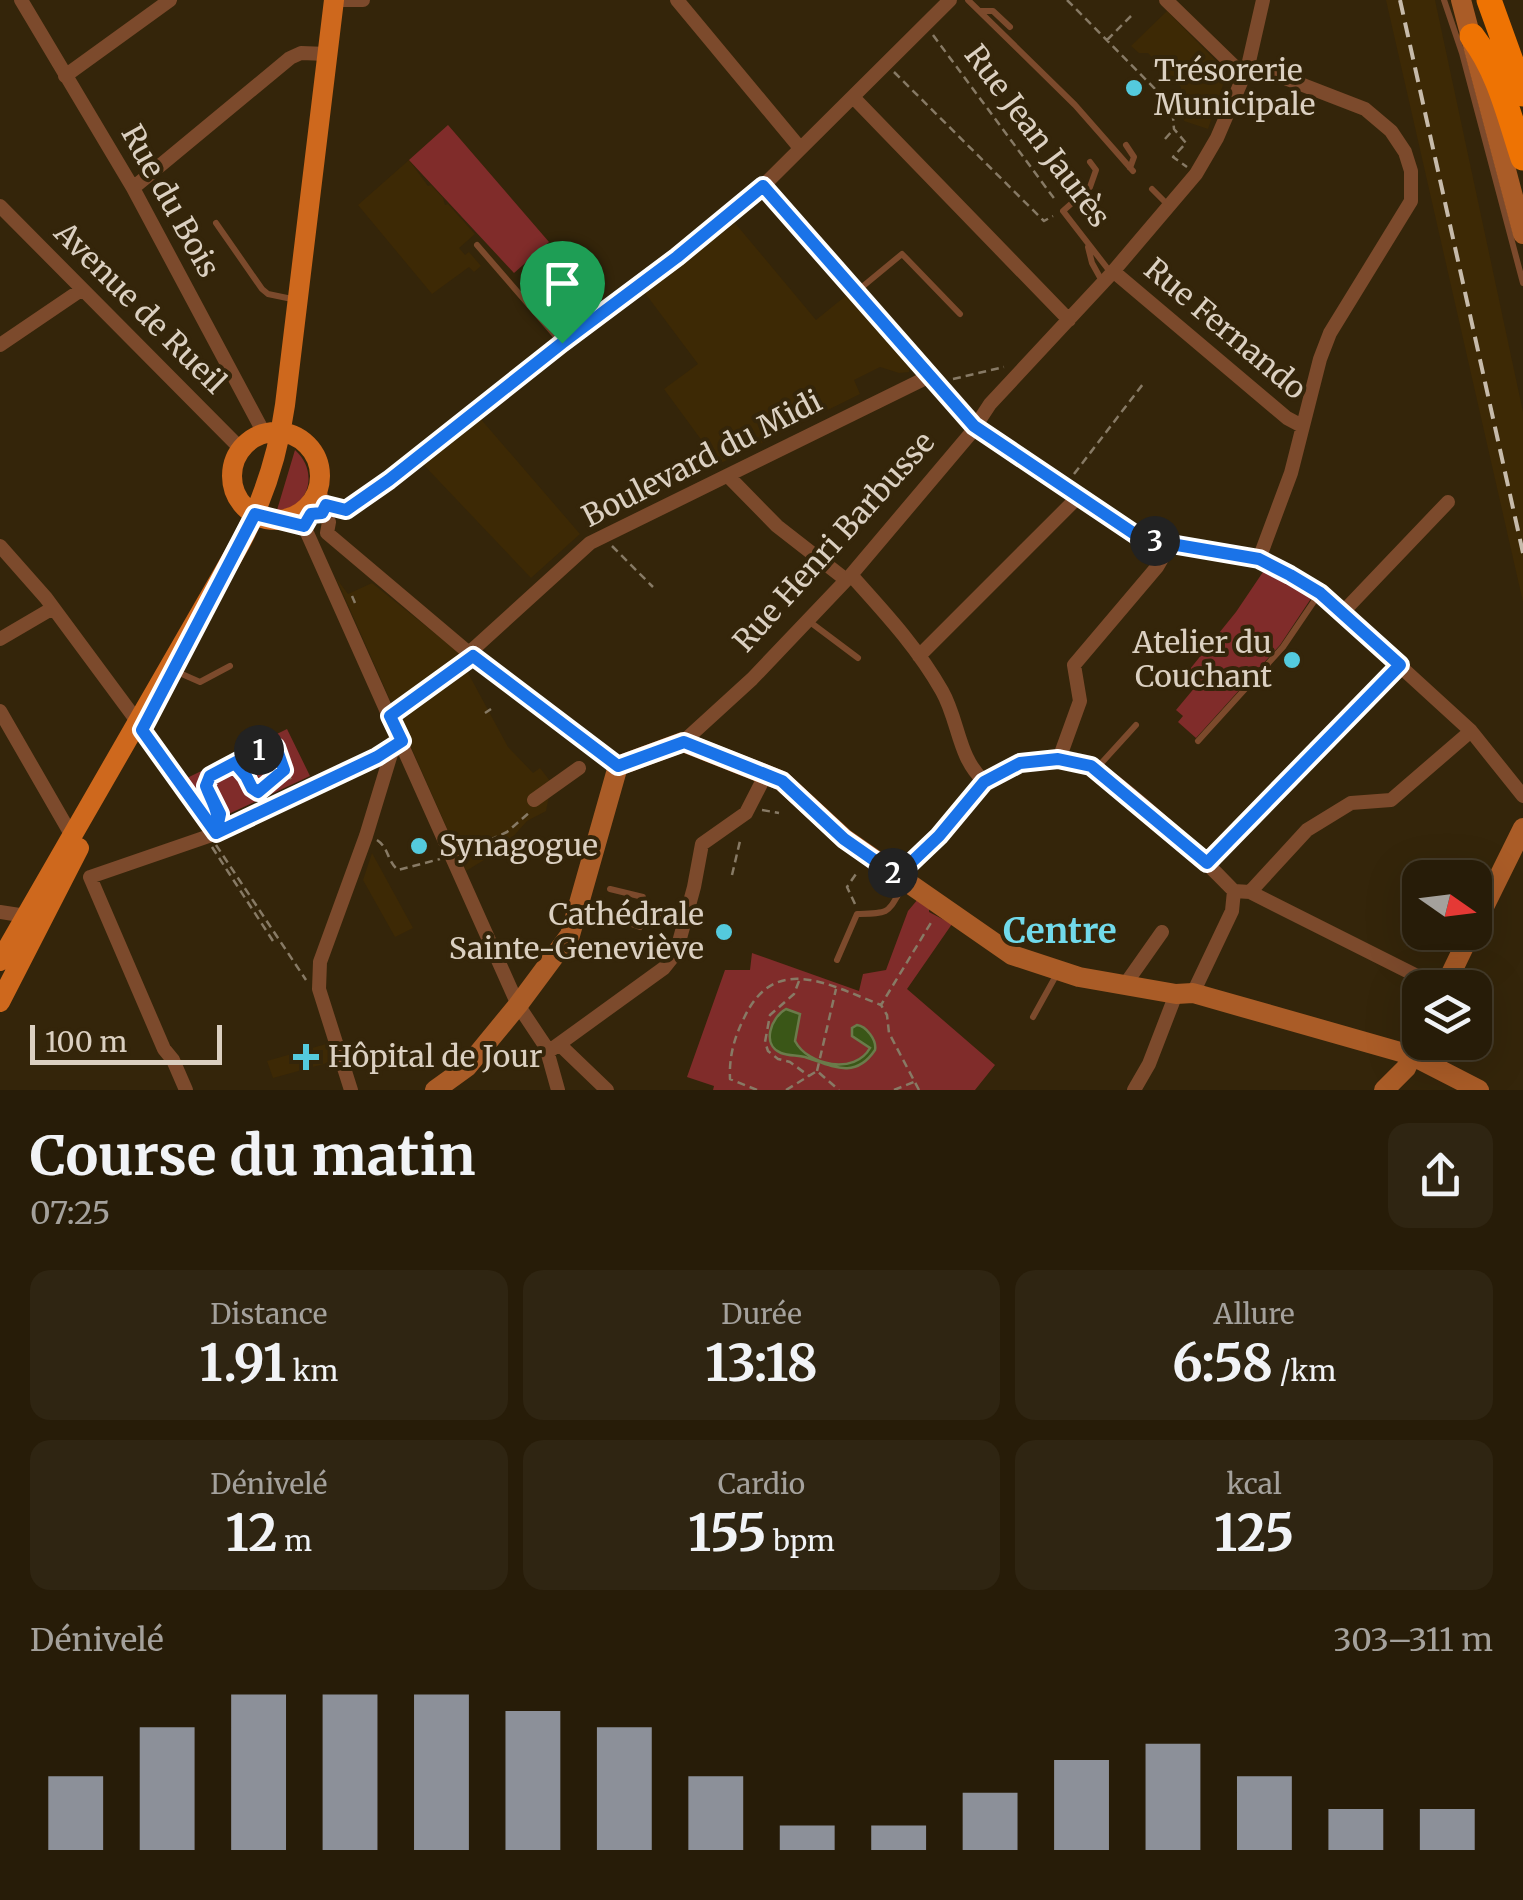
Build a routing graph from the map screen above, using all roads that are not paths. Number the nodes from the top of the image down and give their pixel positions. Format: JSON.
{"nodes":[{"id":1,"x":21,"y":0,"type":"edge"},
{"id":2,"x":170,"y":0,"type":"edge"},
{"id":3,"x":335,"y":0,"type":"edge"},
{"id":4,"x":363,"y":0,"type":"edge"},
{"id":5,"x":677,"y":0,"type":"edge"},
{"id":6,"x":950,"y":0,"type":"edge"},
{"id":7,"x":968,"y":0,"type":"edge"},
{"id":8,"x":1166,"y":0,"type":"edge"},
{"id":9,"x":1263,"y":0,"type":"edge"},
{"id":10,"x":1444,"y":0,"type":"edge"},
{"id":11,"x":1461,"y":0,"type":"edge"},
{"id":12,"x":1489,"y":0,"type":"edge"},
{"id":13,"x":980,"y":12,"type":"junction"},
{"id":14,"x":1010,"y":27,"type":"dead end"},
{"id":15,"x":1472,"y":36,"type":"junction"},
{"id":16,"x":327,"y":54,"type":"junction"},
{"id":17,"x":1241,"y":66,"type":"junction"},
{"id":18,"x":65,"y":76,"type":"junction"},
{"id":19,"x":1523,"y":94,"type":"edge"},
{"id":20,"x":853,"y":97,"type":"junction"},
{"id":21,"x":1126,"y":145,"type":"dead end"},
{"id":22,"x":800,"y":148,"type":"junction"},
{"id":23,"x":1523,"y":158,"type":"edge"},
{"id":24,"x":1090,"y":162,"type":"dead end"},
{"id":25,"x":763,"y":186,"type":"junction"},
{"id":26,"x":133,"y":188,"type":"junction"},
{"id":27,"x":1152,"y":189,"type":"dead end"},
{"id":28,"x":0,"y":206,"type":"edge"},
{"id":29,"x":1171,"y":207,"type":"junction"},
{"id":30,"x":216,"y":223,"type":"dead end"},
{"id":31,"x":1523,"y":234,"type":"edge"},
{"id":32,"x":477,"y":245,"type":"dead end"},
{"id":33,"x":1109,"y":276,"type":"junction"},
{"id":34,"x":1523,"y":283,"type":"edge"},
{"id":35,"x":81,"y":290,"type":"junction"},
{"id":36,"x":856,"y":292,"type":"junction"},
{"id":37,"x":298,"y":301,"type":"junction"},
{"id":38,"x":960,"y":314,"type":"dead end"},
{"id":39,"x":1069,"y":320,"type":"junction"},
{"id":40,"x":562,"y":343,"type":"junction"},
{"id":41,"x":0,"y":344,"type":"edge"},
{"id":42,"x":937,"y":378,"type":"junction"},
{"id":43,"x":974,"y":426,"type":"junction"},
{"id":44,"x":1302,"y":426,"type":"junction"},
{"id":45,"x":272,"y":432,"type":"junction"},
{"id":46,"x":241,"y":449,"type":"junction"},
{"id":47,"x":728,"y":476,"type":"junction"},
{"id":48,"x":1078,"y":497,"type":"junction"},
{"id":49,"x":1448,"y":502,"type":"dead end"},
{"id":50,"x":322,"y":503,"type":"junction"},
{"id":51,"x":255,"y":514,"type":"junction"},
{"id":52,"x":276,"y":520,"type":"junction"},
{"id":53,"x":305,"y":527,"type":"junction"},
{"id":54,"x":1172,"y":542,"type":"junction"},
{"id":55,"x":322,"y":544,"type":"dead end"},
{"id":56,"x":1,"y":549,"type":"edge"},
{"id":57,"x":1259,"y":559,"type":"junction"},
{"id":58,"x":848,"y":577,"type":"junction"},
{"id":59,"x":1320,"y":593,"type":"junction"},
{"id":60,"x":54,"y":608,"type":"junction"},
{"id":61,"x":1343,"y":612,"type":"junction"},
{"id":62,"x":196,"y":621,"type":"junction"},
{"id":63,"x":809,"y":621,"type":"junction"},
{"id":64,"x":0,"y":639,"type":"edge"},
{"id":65,"x":471,"y":654,"type":"junction"},
{"id":66,"x":919,"y":656,"type":"junction"},
{"id":67,"x":858,"y":658,"type":"dead end"},
{"id":68,"x":1400,"y":665,"type":"junction"},
{"id":69,"x":230,"y":666,"type":"dead end"},
{"id":70,"x":175,"y":671,"type":"junction"},
{"id":71,"x":0,"y":711,"type":"edge"},
{"id":72,"x":390,"y":716,"type":"junction"},
{"id":73,"x":1136,"y":725,"type":"dead end"},
{"id":74,"x":139,"y":726,"type":"junction"},
{"id":75,"x":1471,"y":731,"type":"junction"},
{"id":76,"x":402,"y":741,"type":"junction"},
{"id":77,"x":1198,"y":741,"type":"dead end"},
{"id":78,"x":684,"y":742,"type":"junction"},
{"id":79,"x":1058,"y":759,"type":"junction"},
{"id":80,"x":598,"y":762,"type":"junction"},
{"id":81,"x":1096,"y":769,"type":"junction"},
{"id":82,"x":766,"y":774,"type":"junction"},
{"id":83,"x":984,"y":782,"type":"junction"},
{"id":84,"x":1523,"y":796,"type":"edge"},
{"id":85,"x":534,"y":800,"type":"dead end"},
{"id":86,"x":1523,"y":828,"type":"edge"},
{"id":87,"x":212,"y":835,"type":"junction"},
{"id":88,"x":72,"y":836,"type":"junction"},
{"id":89,"x":1207,"y":863,"type":"junction"},
{"id":90,"x":69,"y":868,"type":"junction"},
{"id":91,"x":90,"y":877,"type":"junction"},
{"id":92,"x":901,"y":879,"type":"junction"},
{"id":93,"x":610,"y":889,"type":"dead end"},
{"id":94,"x":1492,"y":891,"type":"edge"},
{"id":95,"x":1242,"y":892,"type":"junction"},
{"id":96,"x":0,"y":912,"type":"edge"},
{"id":97,"x":646,"y":914,"type":"junction"},
{"id":98,"x":26,"y":916,"type":"junction"},
{"id":99,"x":606,"y":916,"type":"dead end"},
{"id":100,"x":686,"y":916,"type":"junction"},
{"id":101,"x":1162,"y":932,"type":"dead end"},
{"id":102,"x":0,"y":960,"type":"edge"},
{"id":103,"x":837,"y":960,"type":"dead end"},
{"id":104,"x":1404,"y":970,"type":"edge"},
{"id":105,"x":1058,"y":971,"type":"junction"},
{"id":106,"x":0,"y":980,"type":"edge"},
{"id":107,"x":1124,"y":986,"type":"junction"},
{"id":108,"x":1184,"y":994,"type":"junction"},
{"id":109,"x":0,"y":1002,"type":"edge"},
{"id":110,"x":518,"y":1005,"type":"junction"},
{"id":111,"x":1032,"y":1017,"type":"dead end"},
{"id":112,"x":1402,"y":1043,"type":"edge"},
{"id":113,"x":554,"y":1048,"type":"junction"},
{"id":114,"x":1410,"y":1060,"type":"edge"},
{"id":115,"x":1436,"y":1060,"type":"edge"},
{"id":116,"x":186,"y":1090,"type":"edge"},
{"id":117,"x":350,"y":1090,"type":"edge"},
{"id":118,"x":435,"y":1090,"type":"edge"},
{"id":119,"x":558,"y":1090,"type":"edge"},
{"id":120,"x":608,"y":1090,"type":"edge"},
{"id":121,"x":1134,"y":1090,"type":"edge"},
{"id":122,"x":1384,"y":1090,"type":"edge"},
{"id":123,"x":1479,"y":1090,"type":"edge"}],
"edges":[{"from":1,"to":18,"type":"street","name":"Rue du Bois"},
{"from":2,"to":18,"type":"street"},
{"from":3,"to":4,"type":"street"},
{"from":3,"to":16,"type":"main road"},
{"from":5,"to":22,"type":"street"},
{"from":6,"to":20,"type":"street"},
{"from":7,"to":13,"type":"lane"},
{"from":8,"to":17,"type":"street"},
{"from":9,"to":17,"type":"street","name":"Rue Henri Barbusse"},
{"from":10,"to":34,"type":"lane"},
{"from":11,"to":15,"type":"street"},
{"from":12,"to":19,"type":"highway"},
{"from":13,"to":14,"type":"lane"},
{"from":13,"to":21,"type":"lane"},
{"from":15,"to":23,"type":"highway"},
{"from":15,"to":31,"type":"street"},
{"from":16,"to":26,"type":"street"},
{"from":16,"to":37,"type":"main road"},
{"from":17,"to":29,"type":"street","name":"Rue Henri Barbusse"},
{"from":17,"to":44,"type":"street"},
{"from":18,"to":26,"type":"street","name":"Rue du Bois"},
{"from":20,"to":22,"type":"street"},
{"from":20,"to":39,"type":"street"},
{"from":22,"to":25,"type":"street"},
{"from":24,"to":33,"type":"lane","name":"Rue Jean Jaurès"},
{"from":25,"to":36,"type":"street"},
{"from":25,"to":40,"type":"street"},
{"from":26,"to":45,"type":"street","name":"Rue du Bois"},
{"from":27,"to":29,"type":"lane"},
{"from":28,"to":35,"type":"street","name":"Avenue de Rueil"},
{"from":29,"to":33,"type":"street","name":"Rue Henri Barbusse"},
{"from":30,"to":37,"type":"lane"},
{"from":32,"to":40,"type":"lane"},
{"from":33,"to":39,"type":"street","name":"Rue Henri Barbusse"},
{"from":33,"to":44,"type":"street","name":"Rue Fernando"},
{"from":35,"to":41,"type":"street"},
{"from":35,"to":46,"type":"street","name":"Avenue de Rueil"},
{"from":36,"to":38,"type":"lane"},
{"from":36,"to":42,"type":"street"},
{"from":37,"to":45,"type":"main road"},
{"from":39,"to":43,"type":"street","name":"Rue Henri Barbusse"},
{"from":40,"to":50,"type":"street"},
{"from":42,"to":43,"type":"street"},
{"from":42,"to":47,"type":"street","name":"Boulevard du Midi"},
{"from":43,"to":48,"type":"street"},
{"from":43,"to":58,"type":"street","name":"Rue Henri Barbusse"},
{"from":44,"to":57,"type":"street"},
{"from":45,"to":46,"type":"main road"},
{"from":45,"to":50,"type":"main road"},
{"from":45,"to":51,"type":"main road"},
{"from":46,"to":51,"type":"main road"},
{"from":47,"to":58,"type":"street"},
{"from":47,"to":65,"type":"street","name":"Boulevard du Midi"},
{"from":48,"to":54,"type":"street"},
{"from":48,"to":66,"type":"street"},
{"from":49,"to":61,"type":"street"},
{"from":50,"to":52,"type":"main road"},
{"from":50,"to":53,"type":"street"},
{"from":50,"to":65,"type":"street"},
{"from":51,"to":52,"type":"main road"},
{"from":51,"to":62,"type":"main road"},
{"from":52,"to":53,"type":"street"},
{"from":53,"to":55,"type":"street"},
{"from":53,"to":72,"type":"street"},
{"from":54,"to":57,"type":"street"},
{"from":54,"to":79,"type":"street"},
{"from":56,"to":60,"type":"street"},
{"from":57,"to":59,"type":"street"},
{"from":58,"to":63,"type":"street","name":"Rue Henri Barbusse"},
{"from":58,"to":66,"type":"street"},
{"from":59,"to":61,"type":"street"},
{"from":59,"to":77,"type":"lane"},
{"from":60,"to":64,"type":"street"},
{"from":60,"to":74,"type":"street"},
{"from":61,"to":68,"type":"street"},
{"from":62,"to":70,"type":"main road"},
{"from":62,"to":74,"type":"main road"},
{"from":63,"to":67,"type":"lane"},
{"from":63,"to":78,"type":"street","name":"Rue Henri Barbusse"},
{"from":65,"to":72,"type":"lane"},
{"from":65,"to":80,"type":"street"},
{"from":66,"to":83,"type":"street"},
{"from":68,"to":75,"type":"street"},
{"from":68,"to":89,"type":"street"},
{"from":69,"to":70,"type":"lane"},
{"from":70,"to":74,"type":"main road"},
{"from":71,"to":88,"type":"street"},
{"from":72,"to":76,"type":"street"},
{"from":73,"to":81,"type":"lane"},
{"from":74,"to":87,"type":"street"},
{"from":74,"to":88,"type":"main road"},
{"from":74,"to":90,"type":"main road"},
{"from":75,"to":84,"type":"street"},
{"from":75,"to":95,"type":"street"},
{"from":76,"to":87,"type":"street"},
{"from":76,"to":110,"type":"street"},
{"from":76,"to":117,"type":"street"},
{"from":78,"to":80,"type":"street","name":"Rue Henri Barbusse"},
{"from":78,"to":82,"type":"street"},
{"from":79,"to":81,"type":"street"},
{"from":79,"to":83,"type":"street"},
{"from":80,"to":85,"type":"street"},
{"from":80,"to":110,"type":"street"},
{"from":81,"to":89,"type":"street"},
{"from":82,"to":92,"type":"street"},
{"from":82,"to":100,"type":"street"},
{"from":83,"to":92,"type":"street"},
{"from":86,"to":94,"type":"street"},
{"from":87,"to":91,"type":"street"},
{"from":88,"to":98,"type":"main road"},
{"from":89,"to":95,"type":"street"},
{"from":90,"to":91,"type":"street"},
{"from":90,"to":106,"type":"main road"},
{"from":90,"to":109,"type":"main road"},
{"from":91,"to":116,"type":"street"},
{"from":92,"to":103,"type":"lane"},
{"from":92,"to":105,"type":"street"},
{"from":93,"to":97,"type":"lane"},
{"from":95,"to":104,"type":"street"},
{"from":95,"to":108,"type":"street"},
{"from":96,"to":98,"type":"street"},
{"from":97,"to":99,"type":"lane"},
{"from":97,"to":100,"type":"lane"},
{"from":98,"to":102,"type":"main road"},
{"from":100,"to":113,"type":"street"},
{"from":101,"to":107,"type":"street"},
{"from":105,"to":107,"type":"street"},
{"from":105,"to":111,"type":"lane"},
{"from":107,"to":108,"type":"street"},
{"from":108,"to":112,"type":"street"},
{"from":108,"to":121,"type":"street"},
{"from":110,"to":113,"type":"street"},
{"from":110,"to":118,"type":"street"},
{"from":113,"to":119,"type":"street"},
{"from":113,"to":120,"type":"street"},
{"from":114,"to":122,"type":"street"},
{"from":115,"to":123,"type":"street"}]}
